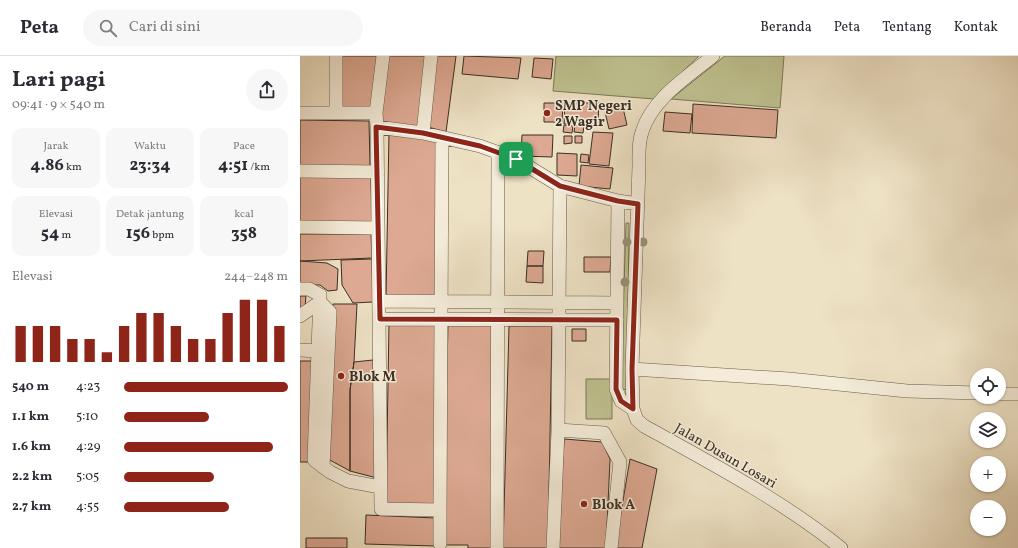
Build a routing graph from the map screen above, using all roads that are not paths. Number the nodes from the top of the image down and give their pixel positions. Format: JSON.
{"nodes":[{"id":1,"x":336,"y":56,"type":"edge"},
{"id":2,"x":383,"y":56,"type":"edge"},
{"id":3,"x":430,"y":56,"type":"edge"},
{"id":4,"x":713,"y":56,"type":"edge"},
{"id":5,"x":300,"y":113,"type":"edge"},
{"id":6,"x":336,"y":113,"type":"junction"},
{"id":7,"x":376,"y":113,"type":"junction"},
{"id":8,"x":376,"y":127,"type":"junction"},
{"id":9,"x":423,"y":133,"type":"junction"},
{"id":10,"x":442,"y":138,"type":"junction"},
{"id":11,"x":498,"y":152,"type":"junction"},
{"id":12,"x":300,"y":171,"type":"edge"},
{"id":13,"x":378,"y":172,"type":"junction"},
{"id":14,"x":560,"y":186,"type":"junction"},
{"id":15,"x":618,"y":201,"type":"junction"},
{"id":16,"x":638,"y":204,"type":"junction"},
{"id":17,"x":300,"y":227,"type":"edge"},
{"id":18,"x":378,"y":228,"type":"junction"},
{"id":19,"x":300,"y":289,"type":"edge"},
{"id":20,"x":380,"y":301,"type":"junction"},
{"id":21,"x":320,"y":302,"type":"junction"},
{"id":22,"x":441,"y":302,"type":"junction"},
{"id":23,"x":497,"y":302,"type":"junction"},
{"id":24,"x":559,"y":302,"type":"junction"},
{"id":25,"x":617,"y":303,"type":"junction"},
{"id":26,"x":300,"y":316,"type":"edge"},
{"id":27,"x":380,"y":319,"type":"junction"},
{"id":28,"x":441,"y":319,"type":"junction"},
{"id":29,"x":497,"y":319,"type":"junction"},
{"id":30,"x":559,"y":320,"type":"junction"},
{"id":31,"x":617,"y":320,"type":"junction"},
{"id":32,"x":300,"y":350,"type":"edge"},
{"id":33,"x":318,"y":351,"type":"junction"},
{"id":34,"x":632,"y":369,"type":"junction"},
{"id":35,"x":970,"y":393,"type":"edge"},
{"id":36,"x":1006,"y":394,"type":"edge"},
{"id":37,"x":1018,"y":394,"type":"edge"},
{"id":38,"x":633,"y":409,"type":"junction"},
{"id":39,"x":558,"y":430,"type":"junction"},
{"id":40,"x":323,"y":467,"type":"junction"},
{"id":41,"x":380,"y":486,"type":"junction"},
{"id":42,"x":440,"y":510,"type":"junction"},
{"id":43,"x":440,"y":544,"type":"dead end"},
{"id":44,"x":497,"y":548,"type":"edge"},
{"id":45,"x":553,"y":548,"type":"edge"},
{"id":46,"x":611,"y":548,"type":"edge"},
{"id":47,"x":841,"y":548,"type":"edge"}],
"edges":[{"from":1,"to":6,"type":"street"},
{"from":2,"to":7,"type":"street"},
{"from":3,"to":9,"type":"street"},
{"from":4,"to":16,"type":"street"},
{"from":5,"to":6,"type":"street"},
{"from":6,"to":7,"type":"street"},
{"from":7,"to":8,"type":"street"},
{"from":8,"to":9,"type":"street"},
{"from":8,"to":13,"type":"street"},
{"from":9,"to":10,"type":"street"},
{"from":10,"to":11,"type":"street"},
{"from":10,"to":22,"type":"street"},
{"from":11,"to":14,"type":"street"},
{"from":11,"to":23,"type":"street"},
{"from":12,"to":13,"type":"street"},
{"from":13,"to":18,"type":"street"},
{"from":14,"to":15,"type":"street"},
{"from":14,"to":24,"type":"street"},
{"from":15,"to":16,"type":"street"},
{"from":15,"to":25,"type":"street","name":"Jalan Dusun Losari"},
{"from":16,"to":34,"type":"street"},
{"from":17,"to":18,"type":"street"},
{"from":18,"to":20,"type":"street"},
{"from":19,"to":21,"type":"street"},
{"from":20,"to":22,"type":"street"},
{"from":20,"to":27,"type":"street"},
{"from":21,"to":26,"type":"street"},
{"from":21,"to":33,"type":"street"},
{"from":21,"to":40,"type":"street"},
{"from":22,"to":23,"type":"street"},
{"from":22,"to":28,"type":"street"},
{"from":23,"to":24,"type":"street"},
{"from":23,"to":29,"type":"street"},
{"from":24,"to":25,"type":"street"},
{"from":24,"to":30,"type":"street"},
{"from":25,"to":31,"type":"street","name":"Jalan Dusun Losari"},
{"from":27,"to":28,"type":"street"},
{"from":27,"to":41,"type":"street"},
{"from":28,"to":29,"type":"street"},
{"from":28,"to":42,"type":"street"},
{"from":29,"to":30,"type":"street"},
{"from":29,"to":44,"type":"street"},
{"from":30,"to":31,"type":"street"},
{"from":30,"to":39,"type":"street"},
{"from":31,"to":38,"type":"street","name":"Jalan Dusun Losari"},
{"from":32,"to":33,"type":"street"},
{"from":33,"to":40,"type":"street"},
{"from":34,"to":35,"type":"street"},
{"from":34,"to":38,"type":"street"},
{"from":36,"to":37,"type":"street"},
{"from":38,"to":47,"type":"street","name":"Jalan Dusun Losari"},
{"from":39,"to":45,"type":"street"},
{"from":39,"to":46,"type":"street"},
{"from":40,"to":41,"type":"street"},
{"from":41,"to":42,"type":"street"},
{"from":42,"to":43,"type":"street"}]}
